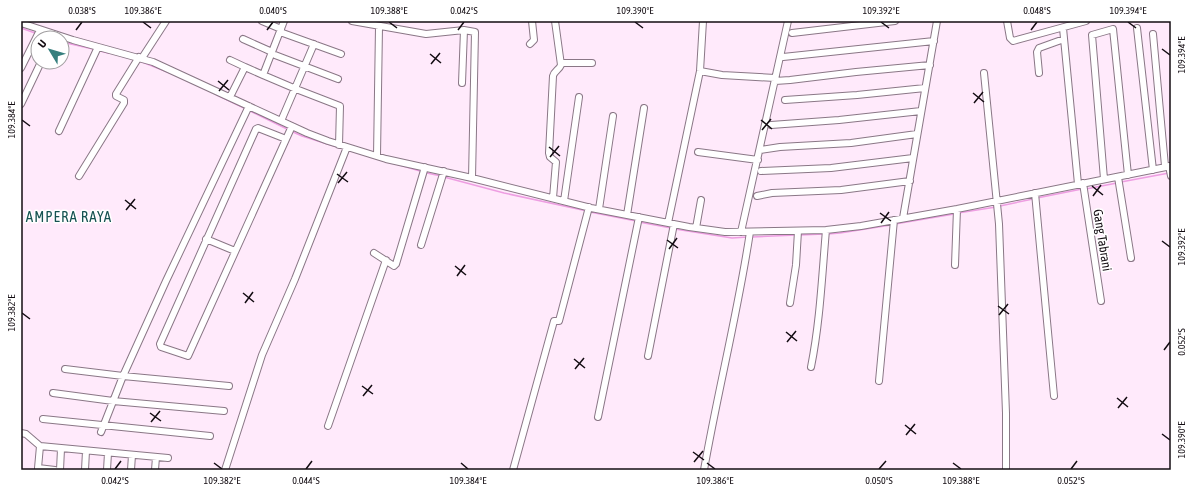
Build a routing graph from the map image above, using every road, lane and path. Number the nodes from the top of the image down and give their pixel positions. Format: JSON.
{"nodes":[{"id":1,"x":166,"y":21,"type":"edge"},
{"id":2,"x":262,"y":21,"type":"edge"},
{"id":3,"x":284,"y":21,"type":"edge"},
{"id":4,"x":352,"y":21,"type":"edge"},
{"id":5,"x":532,"y":21,"type":"edge"},
{"id":6,"x":555,"y":21,"type":"edge"},
{"id":7,"x":704,"y":21,"type":"edge"},
{"id":8,"x":788,"y":21,"type":"edge"},
{"id":9,"x":895,"y":21,"type":"edge"},
{"id":10,"x":937,"y":21,"type":"edge"},
{"id":11,"x":1007,"y":21,"type":"edge"},
{"id":12,"x":1086,"y":21,"type":"edge"},
{"id":13,"x":21,"y":23,"type":"edge"},
{"id":14,"x":379,"y":27,"type":"junction"},
{"id":15,"x":1063,"y":28,"type":"junction"},
{"id":16,"x":1137,"y":28,"type":"dead end"},
{"id":17,"x":40,"y":30,"type":"edge"},
{"id":18,"x":464,"y":30,"type":"junction"},
{"id":19,"x":280,"y":31,"type":"junction"},
{"id":20,"x":792,"y":33,"type":"dead end"},
{"id":21,"x":1153,"y":34,"type":"dead end"},
{"id":22,"x":242,"y":39,"type":"dead end"},
{"id":23,"x":1064,"y":39,"type":"junction"},
{"id":24,"x":70,"y":40,"type":"edge"},
{"id":25,"x":934,"y":41,"type":"junction"},
{"id":26,"x":314,"y":44,"type":"junction"},
{"id":27,"x":530,"y":44,"type":"dead end"},
{"id":28,"x":98,"y":47,"type":"junction"},
{"id":29,"x":30,"y":50,"type":"edge"},
{"id":30,"x":274,"y":53,"type":"junction"},
{"id":31,"x":341,"y":54,"type":"dead end"},
{"id":32,"x":140,"y":57,"type":"junction"},
{"id":33,"x":783,"y":57,"type":"dead end"},
{"id":34,"x":230,"y":60,"type":"dead end"},
{"id":35,"x":561,"y":63,"type":"junction"},
{"id":36,"x":592,"y":63,"type":"dead end"},
{"id":37,"x":930,"y":65,"type":"junction"},
{"id":38,"x":305,"y":66,"type":"junction"},
{"id":39,"x":245,"y":67,"type":"junction"},
{"id":40,"x":21,"y":68,"type":"edge"},
{"id":41,"x":37,"y":70,"type":"edge"},
{"id":42,"x":700,"y":71,"type":"junction"},
{"id":43,"x":984,"y":73,"type":"dead end"},
{"id":44,"x":1039,"y":74,"type":"dead end"},
{"id":45,"x":263,"y":75,"type":"junction"},
{"id":46,"x":338,"y":79,"type":"dead end"},
{"id":47,"x":775,"y":79,"type":"junction"},
{"id":48,"x":462,"y":83,"type":"dead end"},
{"id":49,"x":925,"y":88,"type":"junction"},
{"id":50,"x":296,"y":89,"type":"junction"},
{"id":51,"x":230,"y":97,"type":"junction"},
{"id":52,"x":579,"y":97,"type":"dead end"},
{"id":53,"x":785,"y":100,"type":"dead end"},
{"id":54,"x":21,"y":104,"type":"edge"},
{"id":55,"x":249,"y":106,"type":"junction"},
{"id":56,"x":644,"y":108,"type":"dead end"},
{"id":57,"x":921,"y":110,"type":"junction"},
{"id":58,"x":613,"y":116,"type":"dead end"},
{"id":59,"x":281,"y":121,"type":"junction"},
{"id":60,"x":771,"y":125,"type":"dead end"},
{"id":61,"x":292,"y":126,"type":"junction"},
{"id":62,"x":59,"y":131,"type":"dead end"},
{"id":63,"x":917,"y":134,"type":"junction"},
{"id":64,"x":286,"y":139,"type":"junction"},
{"id":65,"x":339,"y":145,"type":"junction"},
{"id":66,"x":347,"y":147,"type":"junction"},
{"id":67,"x":760,"y":150,"type":"junction"},
{"id":68,"x":698,"y":152,"type":"dead end"},
{"id":69,"x":377,"y":156,"type":"junction"},
{"id":70,"x":913,"y":158,"type":"junction"},
{"id":71,"x":758,"y":160,"type":"junction"},
{"id":72,"x":1169,"y":166,"type":"edge"},
{"id":73,"x":425,"y":167,"type":"junction"},
{"id":74,"x":1153,"y":170,"type":"junction"},
{"id":75,"x":761,"y":171,"type":"dead end"},
{"id":76,"x":444,"y":172,"type":"junction"},
{"id":77,"x":1128,"y":175,"type":"junction"},
{"id":78,"x":80,"y":176,"type":"dead end"},
{"id":79,"x":1171,"y":176,"type":"edge"},
{"id":80,"x":472,"y":178,"type":"junction"},
{"id":81,"x":1104,"y":179,"type":"junction"},
{"id":82,"x":910,"y":181,"type":"junction"},
{"id":83,"x":1118,"y":181,"type":"junction"},
{"id":84,"x":1082,"y":186,"type":"junction"},
{"id":85,"x":757,"y":196,"type":"dead end"},
{"id":86,"x":1035,"y":196,"type":"junction"},
{"id":87,"x":553,"y":198,"type":"junction"},
{"id":88,"x":701,"y":200,"type":"dead end"},
{"id":89,"x":564,"y":201,"type":"junction"},
{"id":90,"x":998,"y":204,"type":"junction"},
{"id":91,"x":589,"y":207,"type":"junction"},
{"id":92,"x":599,"y":209,"type":"junction"},
{"id":93,"x":956,"y":209,"type":"junction"},
{"id":94,"x":627,"y":215,"type":"junction"},
{"id":95,"x":639,"y":217,"type":"junction"},
{"id":96,"x":903,"y":218,"type":"junction"},
{"id":97,"x":894,"y":220,"type":"junction"},
{"id":98,"x":671,"y":224,"type":"junction"},
{"id":99,"x":696,"y":228,"type":"junction"},
{"id":100,"x":826,"y":230,"type":"junction"},
{"id":101,"x":798,"y":231,"type":"junction"},
{"id":102,"x":741,"y":232,"type":"junction"},
{"id":103,"x":750,"y":232,"type":"junction"},
{"id":104,"x":206,"y":239,"type":"junction"},
{"id":105,"x":421,"y":246,"type":"dead end"},
{"id":106,"x":236,"y":251,"type":"junction"},
{"id":107,"x":374,"y":253,"type":"dead end"},
{"id":108,"x":1130,"y":258,"type":"dead end"},
{"id":109,"x":386,"y":260,"type":"junction"},
{"id":110,"x":955,"y":265,"type":"dead end"},
{"id":111,"x":1101,"y":301,"type":"dead end"},
{"id":112,"x":790,"y":303,"type":"dead end"},
{"id":113,"x":648,"y":356,"type":"dead end"},
{"id":114,"x":811,"y":367,"type":"dead end"},
{"id":115,"x":65,"y":369,"type":"dead end"},
{"id":116,"x":123,"y":376,"type":"junction"},
{"id":117,"x":879,"y":381,"type":"dead end"},
{"id":118,"x":229,"y":386,"type":"dead end"},
{"id":119,"x":53,"y":394,"type":"dead end"},
{"id":120,"x":1054,"y":396,"type":"dead end"},
{"id":121,"x":113,"y":402,"type":"junction"},
{"id":122,"x":224,"y":411,"type":"dead end"},
{"id":123,"x":598,"y":417,"type":"dead end"},
{"id":124,"x":43,"y":419,"type":"dead end"},
{"id":125,"x":104,"y":425,"type":"junction"},
{"id":126,"x":328,"y":426,"type":"dead end"},
{"id":127,"x":101,"y":432,"type":"dead end"},
{"id":128,"x":21,"y":433,"type":"edge"},
{"id":129,"x":210,"y":436,"type":"dead end"},
{"id":130,"x":40,"y":446,"type":"junction"},
{"id":131,"x":61,"y":449,"type":"junction"},
{"id":132,"x":86,"y":451,"type":"junction"},
{"id":133,"x":108,"y":453,"type":"junction"},
{"id":134,"x":132,"y":455,"type":"junction"},
{"id":135,"x":156,"y":457,"type":"junction"},
{"id":136,"x":168,"y":458,"type":"dead end"},
{"id":137,"x":55,"y":470,"type":"edge"},
{"id":138,"x":60,"y":470,"type":"edge"},
{"id":139,"x":85,"y":470,"type":"edge"},
{"id":140,"x":107,"y":470,"type":"edge"},
{"id":141,"x":130,"y":470,"type":"edge"},
{"id":142,"x":155,"y":470,"type":"edge"},
{"id":143,"x":225,"y":470,"type":"edge"},
{"id":144,"x":513,"y":470,"type":"edge"},
{"id":145,"x":704,"y":470,"type":"edge"},
{"id":146,"x":1006,"y":470,"type":"edge"}],
"edges":[{"from":1,"to":32,"type":"street"},
{"from":2,"to":19,"type":"street"},
{"from":3,"to":19,"type":"street"},
{"from":4,"to":14,"type":"street"},
{"from":5,"to":27,"type":"street"},
{"from":6,"to":35,"type":"street"},
{"from":7,"to":42,"type":"street"},
{"from":8,"to":47,"type":"street"},
{"from":9,"to":20,"type":"street"},
{"from":10,"to":25,"type":"street"},
{"from":11,"to":15,"type":"street"},
{"from":12,"to":15,"type":"street"},
{"from":13,"to":17,"type":"street"},
{"from":14,"to":18,"type":"street"},
{"from":14,"to":69,"type":"street"},
{"from":15,"to":23,"type":"street","name":"Gang Tabrani"},
{"from":16,"to":74,"type":"street"},
{"from":18,"to":48,"type":"street"},
{"from":18,"to":80,"type":"street"},
{"from":19,"to":26,"type":"street"},
{"from":19,"to":30,"type":"street"},
{"from":21,"to":72,"type":"street"},
{"from":22,"to":30,"type":"street"},
{"from":23,"to":44,"type":"street"},
{"from":23,"to":84,"type":"street","name":"Gang Tabrani"},
{"from":24,"to":28,"type":"street"},
{"from":25,"to":33,"type":"street"},
{"from":25,"to":37,"type":"street"},
{"from":26,"to":31,"type":"street"},
{"from":26,"to":38,"type":"street"},
{"from":28,"to":32,"type":"street"},
{"from":28,"to":62,"type":"street"},
{"from":29,"to":40,"type":"street"},
{"from":30,"to":38,"type":"street"},
{"from":30,"to":45,"type":"street"},
{"from":32,"to":51,"type":"street"},
{"from":32,"to":78,"type":"street"},
{"from":34,"to":39,"type":"street"},
{"from":35,"to":36,"type":"street"},
{"from":35,"to":87,"type":"street"},
{"from":37,"to":47,"type":"street"},
{"from":37,"to":49,"type":"street"},
{"from":38,"to":46,"type":"street"},
{"from":38,"to":50,"type":"street"},
{"from":39,"to":45,"type":"street"},
{"from":39,"to":51,"type":"street"},
{"from":41,"to":54,"type":"street"},
{"from":42,"to":47,"type":"street"},
{"from":42,"to":98,"type":"street"},
{"from":43,"to":90,"type":"street"},
{"from":45,"to":50,"type":"street"},
{"from":47,"to":67,"type":"street"},
{"from":49,"to":53,"type":"street"},
{"from":49,"to":57,"type":"street"},
{"from":50,"to":59,"type":"street"},
{"from":50,"to":65,"type":"street"},
{"from":51,"to":55,"type":"street"},
{"from":52,"to":89,"type":"street"},
{"from":55,"to":59,"type":"street"},
{"from":55,"to":116,"type":"street"},
{"from":56,"to":94,"type":"street"},
{"from":57,"to":60,"type":"street"},
{"from":57,"to":63,"type":"street"},
{"from":58,"to":92,"type":"street"},
{"from":59,"to":61,"type":"street"},
{"from":61,"to":64,"type":"street"},
{"from":61,"to":65,"type":"street"},
{"from":63,"to":67,"type":"street"},
{"from":63,"to":70,"type":"street"},
{"from":64,"to":104,"type":"street"},
{"from":64,"to":106,"type":"street"},
{"from":65,"to":66,"type":"street"},
{"from":66,"to":69,"type":"street"},
{"from":66,"to":143,"type":"street"},
{"from":67,"to":71,"type":"street"},
{"from":68,"to":71,"type":"street"},
{"from":69,"to":73,"type":"street"},
{"from":70,"to":75,"type":"street"},
{"from":70,"to":82,"type":"street"},
{"from":71,"to":102,"type":"street"},
{"from":72,"to":74,"type":"street"},
{"from":72,"to":79,"type":"street"},
{"from":73,"to":76,"type":"street"},
{"from":73,"to":109,"type":"street"},
{"from":74,"to":77,"type":"street"},
{"from":76,"to":80,"type":"street"},
{"from":76,"to":105,"type":"street"},
{"from":77,"to":81,"type":"street"},
{"from":77,"to":83,"type":"street"},
{"from":80,"to":87,"type":"street"},
{"from":81,"to":83,"type":"street"},
{"from":81,"to":84,"type":"street"},
{"from":82,"to":85,"type":"street"},
{"from":82,"to":96,"type":"street"},
{"from":83,"to":108,"type":"street"},
{"from":84,"to":86,"type":"street"},
{"from":84,"to":111,"type":"street","name":"Gang Tabrani"},
{"from":86,"to":90,"type":"street"},
{"from":86,"to":120,"type":"street"},
{"from":87,"to":89,"type":"street"},
{"from":88,"to":99,"type":"street"},
{"from":89,"to":91,"type":"street"},
{"from":90,"to":93,"type":"street"},
{"from":90,"to":146,"type":"street"},
{"from":91,"to":92,"type":"street"},
{"from":91,"to":144,"type":"street"},
{"from":92,"to":94,"type":"street"},
{"from":93,"to":96,"type":"street"},
{"from":93,"to":110,"type":"street"},
{"from":94,"to":95,"type":"street"},
{"from":95,"to":98,"type":"street"},
{"from":95,"to":123,"type":"street"},
{"from":96,"to":97,"type":"street"},
{"from":97,"to":100,"type":"street"},
{"from":97,"to":117,"type":"street"},
{"from":98,"to":99,"type":"street"},
{"from":98,"to":113,"type":"street"},
{"from":99,"to":102,"type":"street"},
{"from":100,"to":101,"type":"street"},
{"from":100,"to":114,"type":"street"},
{"from":101,"to":103,"type":"street"},
{"from":101,"to":112,"type":"street"},
{"from":102,"to":103,"type":"street"},
{"from":103,"to":145,"type":"street"},
{"from":104,"to":106,"type":"street"},
{"from":104,"to":106,"type":"street"},
{"from":107,"to":109,"type":"street"},
{"from":109,"to":126,"type":"street"},
{"from":115,"to":116,"type":"street"},
{"from":116,"to":118,"type":"street"},
{"from":116,"to":121,"type":"street"},
{"from":119,"to":121,"type":"street"},
{"from":121,"to":122,"type":"street"},
{"from":121,"to":125,"type":"street"},
{"from":124,"to":125,"type":"street"},
{"from":125,"to":127,"type":"street"},
{"from":125,"to":129,"type":"street"},
{"from":128,"to":130,"type":"street"},
{"from":130,"to":131,"type":"street"},
{"from":130,"to":137,"type":"street"},
{"from":131,"to":132,"type":"street"},
{"from":131,"to":138,"type":"street"},
{"from":132,"to":133,"type":"street"},
{"from":132,"to":139,"type":"street"},
{"from":133,"to":134,"type":"street"},
{"from":133,"to":140,"type":"street"},
{"from":134,"to":135,"type":"street"},
{"from":134,"to":141,"type":"street"},
{"from":135,"to":136,"type":"street"},
{"from":135,"to":142,"type":"street"}]}
